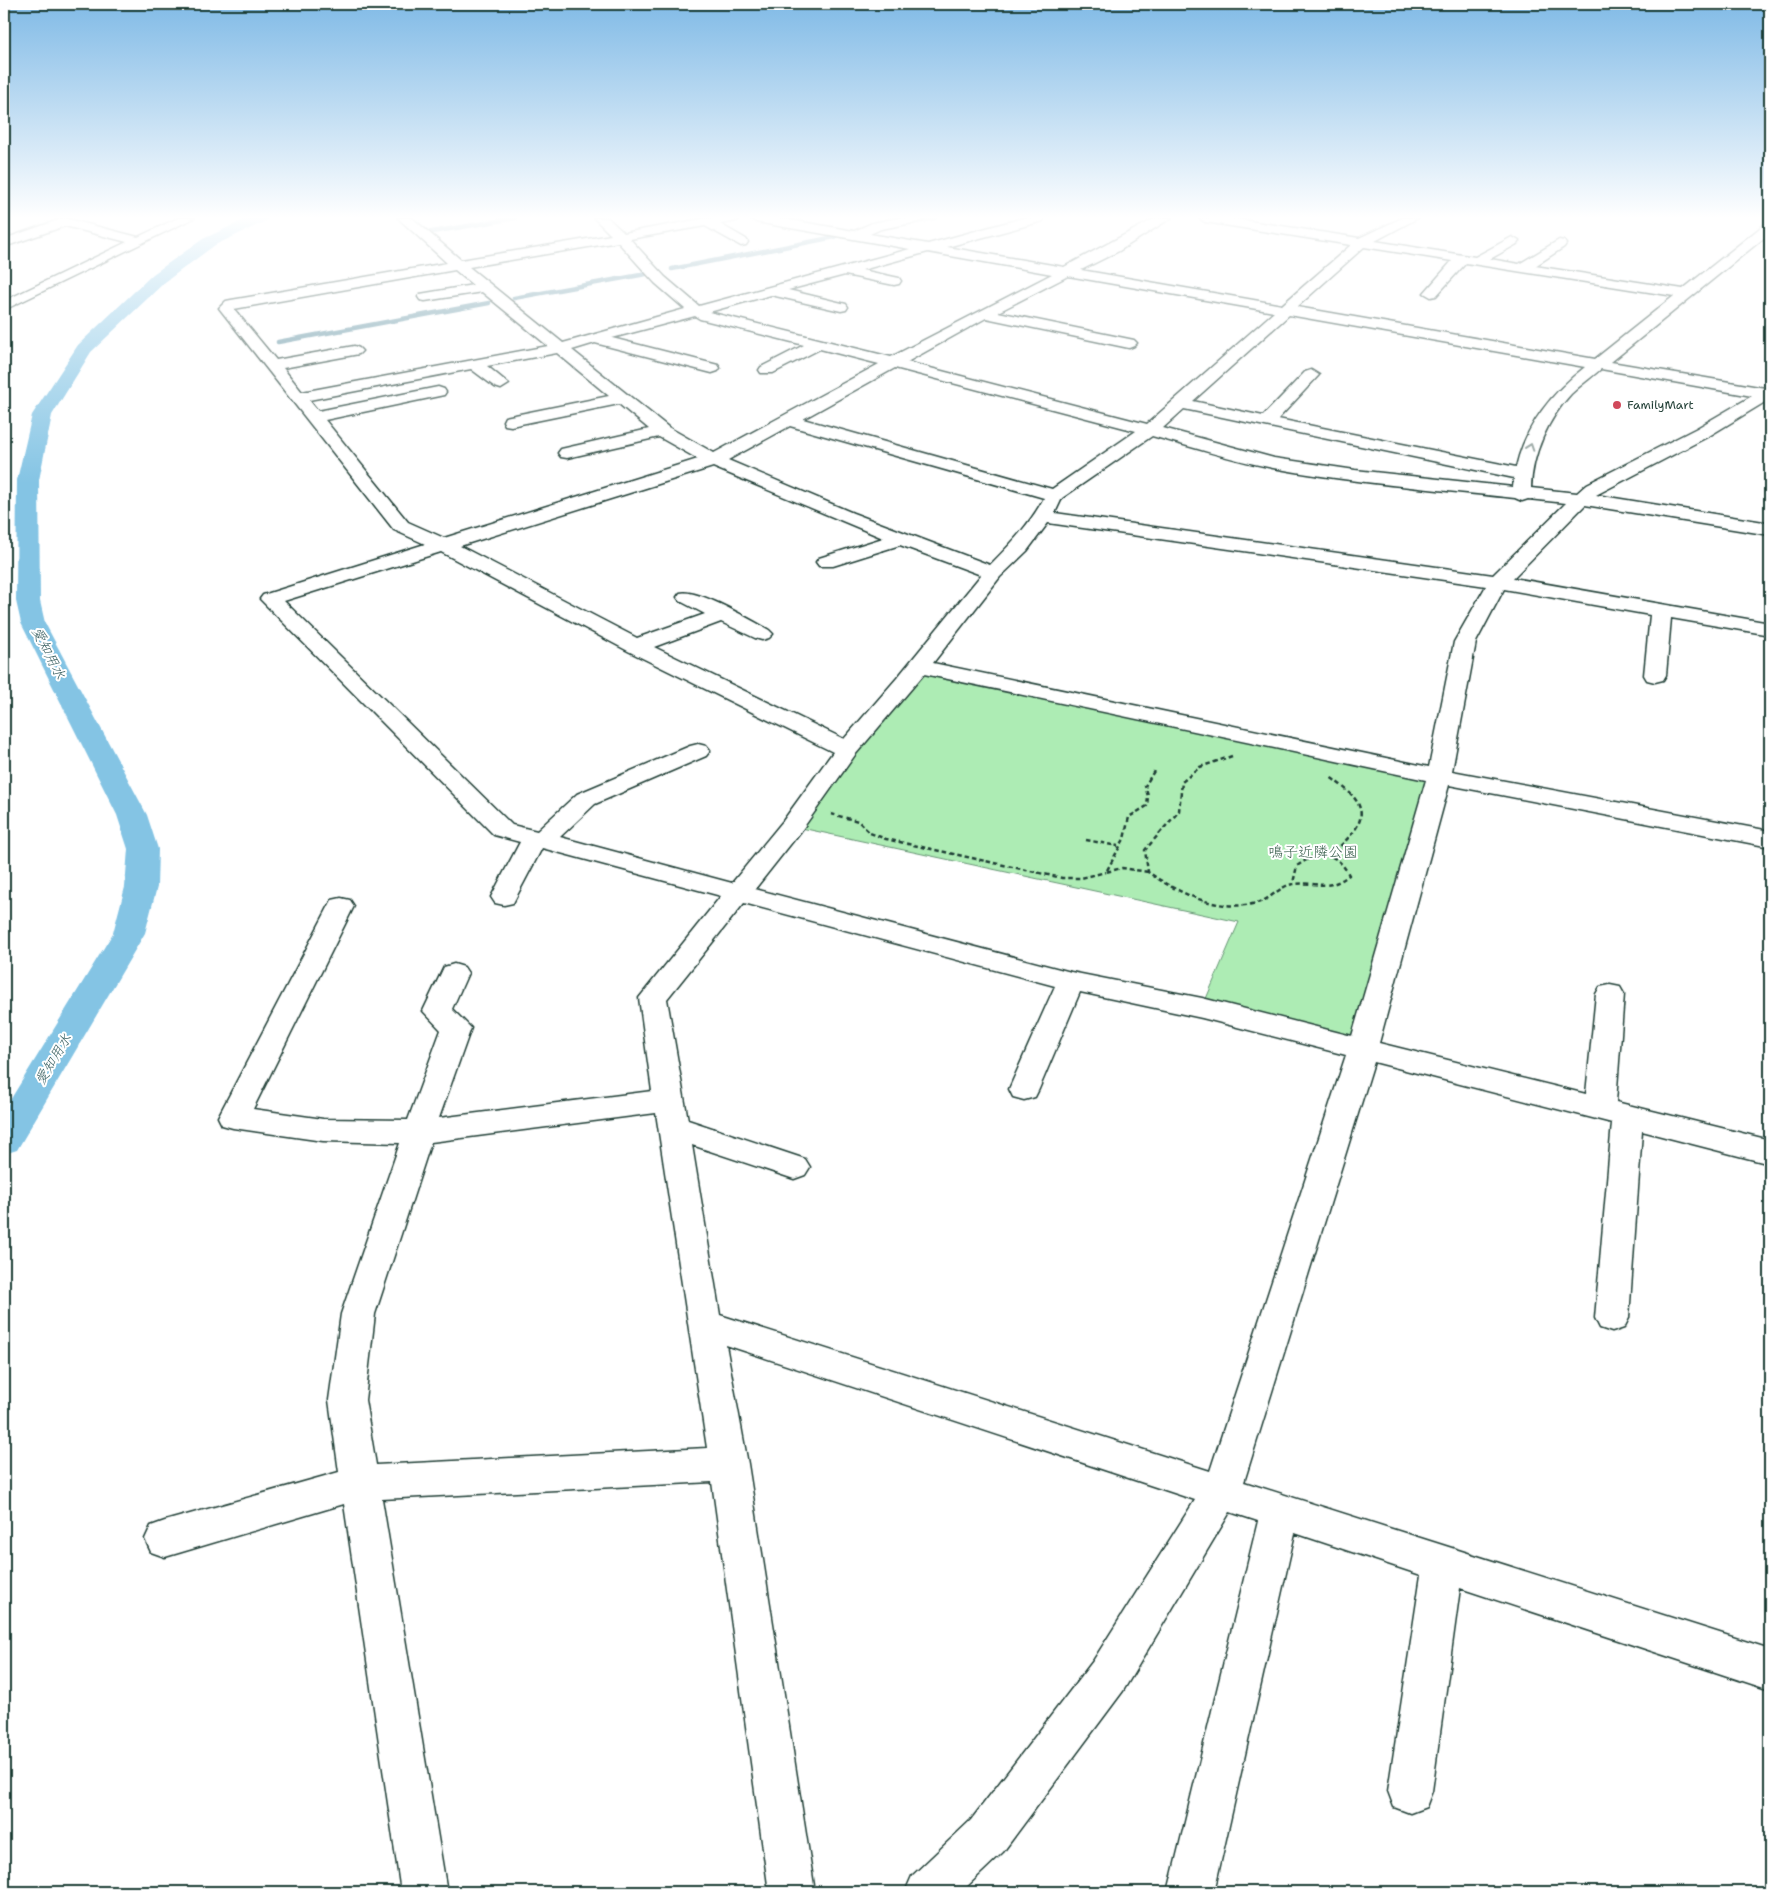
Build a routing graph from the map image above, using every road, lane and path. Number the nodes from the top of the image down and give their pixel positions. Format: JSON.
{"nodes":[{"id":1,"x":228,"y":306,"type":"edge"},
{"id":2,"x":509,"y":306,"type":"edge"},
{"id":3,"x":690,"y":306,"type":"edge"},
{"id":4,"x":707,"y":306,"type":"edge"},
{"id":5,"x":997,"y":306,"type":"edge"},
{"id":6,"x":1258,"y":306,"type":"edge"},
{"id":7,"x":1288,"y":306,"type":"edge"},
{"id":8,"x":1670,"y":306,"type":"edge"},
{"id":9,"x":694,"y":310,"type":"junction"},
{"id":10,"x":1283,"y":311,"type":"junction"},
{"id":11,"x":984,"y":313,"type":"junction"},
{"id":12,"x":595,"y":338,"type":"junction"},
{"id":13,"x":1129,"y":343,"type":"dead end"},
{"id":14,"x":819,"y":344,"type":"junction"},
{"id":15,"x":560,"y":348,"type":"junction"},
{"id":16,"x":354,"y":351,"type":"dead end"},
{"id":17,"x":894,"y":363,"type":"junction"},
{"id":18,"x":474,"y":364,"type":"junction"},
{"id":19,"x":1596,"y":364,"type":"junction"},
{"id":20,"x":274,"y":365,"type":"junction"},
{"id":21,"x":712,"y":368,"type":"dead end"},
{"id":22,"x":767,"y":370,"type":"dead end"},
{"id":23,"x":1311,"y":375,"type":"dead end"},
{"id":24,"x":501,"y":384,"type":"dead end"},
{"id":25,"x":438,"y":392,"type":"dead end"},
{"id":26,"x":1769,"y":393,"type":"edge"},
{"id":27,"x":299,"y":397,"type":"junction"},
{"id":28,"x":624,"y":398,"type":"junction"},
{"id":29,"x":1182,"y":404,"type":"junction"},
{"id":30,"x":315,"y":418,"type":"junction"},
{"id":31,"x":788,"y":420,"type":"junction"},
{"id":32,"x":1268,"y":420,"type":"junction"},
{"id":33,"x":511,"y":421,"type":"dead end"},
{"id":34,"x":1151,"y":430,"type":"junction"},
{"id":35,"x":662,"y":431,"type":"junction"},
{"id":36,"x":567,"y":453,"type":"dead end"},
{"id":37,"x":715,"y":460,"type":"junction"},
{"id":38,"x":1521,"y":474,"type":"junction"},
{"id":39,"x":1055,"y":495,"type":"junction"},
{"id":40,"x":1522,"y":495,"type":"junction"},
{"id":41,"x":1580,"y":501,"type":"junction"},
{"id":42,"x":1043,"y":517,"type":"junction"},
{"id":43,"x":1770,"y":529,"type":"edge"},
{"id":44,"x":900,"y":539,"type":"junction"},
{"id":45,"x":443,"y":545,"type":"junction"},
{"id":46,"x":826,"y":562,"type":"dead end"},
{"id":47,"x":994,"y":573,"type":"junction"},
{"id":48,"x":1498,"y":582,"type":"junction"},
{"id":49,"x":687,"y":597,"type":"dead end"},
{"id":50,"x":1661,"y":611,"type":"junction"},
{"id":51,"x":724,"y":614,"type":"junction"},
{"id":52,"x":1770,"y":629,"type":"edge"},
{"id":53,"x":762,"y":634,"type":"dead end"},
{"id":54,"x":636,"y":646,"type":"junction"},
{"id":55,"x":918,"y":666,"type":"junction"},
{"id":56,"x":1655,"y":675,"type":"dead end"},
{"id":57,"x":847,"y":750,"type":"junction"},
{"id":58,"x":698,"y":751,"type":"dead end"},
{"id":59,"x":1234,"y":756,"type":"dead end"},
{"id":60,"x":1154,"y":771,"type":"dead end"},
{"id":61,"x":1323,"y":774,"type":"dead end"},
{"id":62,"x":1439,"y":776,"type":"junction"},
{"id":63,"x":804,"y":807,"type":"junction"},
{"id":64,"x":538,"y":839,"type":"junction"},
{"id":65,"x":1770,"y":839,"type":"edge"},
{"id":66,"x":1086,"y":840,"type":"dead end"},
{"id":67,"x":1118,"y":846,"type":"junction"},
{"id":68,"x":1329,"y":856,"type":"junction"},
{"id":69,"x":1106,"y":872,"type":"junction"},
{"id":70,"x":1148,"y":872,"type":"junction"},
{"id":71,"x":1293,"y":883,"type":"junction"},
{"id":72,"x":737,"y":893,"type":"junction"},
{"id":73,"x":504,"y":897,"type":"dead end"},
{"id":74,"x":340,"y":906,"type":"dead end"},
{"id":75,"x":454,"y":973,"type":"dead end"},
{"id":76,"x":1071,"y":981,"type":"junction"},
{"id":77,"x":1610,"y":994,"type":"dead end"},
{"id":78,"x":1363,"y":1049,"type":"junction"},
{"id":79,"x":1024,"y":1089,"type":"dead end"},
{"id":80,"x":1614,"y":1112,"type":"junction"},
{"id":81,"x":671,"y":1113,"type":"junction"},
{"id":82,"x":419,"y":1132,"type":"junction"},
{"id":83,"x":1770,"y":1152,"type":"edge"},
{"id":84,"x":794,"y":1167,"type":"dead end"},
{"id":85,"x":1612,"y":1318,"type":"dead end"},
{"id":86,"x":705,"y":1324,"type":"junction"},
{"id":87,"x":729,"y":1464,"type":"junction"},
{"id":88,"x":359,"y":1483,"type":"junction"},
{"id":89,"x":1222,"y":1491,"type":"junction"},
{"id":90,"x":1280,"y":1512,"type":"junction"},
{"id":91,"x":165,"y":1539,"type":"dead end"},
{"id":92,"x":1443,"y":1564,"type":"junction"},
{"id":93,"x":1770,"y":1670,"type":"edge"},
{"id":94,"x":1410,"y":1791,"type":"dead end"},
{"id":95,"x":424,"y":1892,"type":"edge"},
{"id":96,"x":792,"y":1892,"type":"edge"},
{"id":97,"x":928,"y":1892,"type":"edge"},
{"id":98,"x":1191,"y":1892,"type":"edge"}],
"edges":[{"from":1,"to":20,"type":"street"},
{"from":2,"to":15,"type":"street"},
{"from":3,"to":9,"type":"street"},
{"from":4,"to":9,"type":"street"},
{"from":5,"to":11,"type":"street"},
{"from":6,"to":10,"type":"street"},
{"from":7,"to":10,"type":"street"},
{"from":8,"to":19,"type":"street"},
{"from":9,"to":12,"type":"street"},
{"from":9,"to":14,"type":"street"},
{"from":10,"to":19,"type":"street"},
{"from":10,"to":29,"type":"street"},
{"from":11,"to":13,"type":"street"},
{"from":11,"to":17,"type":"street"},
{"from":12,"to":15,"type":"street"},
{"from":12,"to":21,"type":"street"},
{"from":14,"to":17,"type":"street"},
{"from":14,"to":22,"type":"street"},
{"from":15,"to":18,"type":"street"},
{"from":15,"to":28,"type":"street"},
{"from":16,"to":20,"type":"street"},
{"from":17,"to":31,"type":"street"},
{"from":17,"to":34,"type":"street"},
{"from":18,"to":24,"type":"street"},
{"from":18,"to":27,"type":"street"},
{"from":19,"to":26,"type":"street"},
{"from":38,"to":19,"type":"street","one_way":true},
{"from":20,"to":27,"type":"street"},
{"from":23,"to":32,"type":"street"},
{"from":25,"to":30,"type":"street"},
{"from":26,"to":41,"type":"street"},
{"from":27,"to":30,"type":"street"},
{"from":28,"to":33,"type":"street"},
{"from":28,"to":35,"type":"street"},
{"from":29,"to":32,"type":"street"},
{"from":29,"to":34,"type":"street"},
{"from":30,"to":45,"type":"street"},
{"from":31,"to":37,"type":"street"},
{"from":31,"to":39,"type":"street"},
{"from":32,"to":38,"type":"street"},
{"from":34,"to":39,"type":"street"},
{"from":34,"to":40,"type":"street"},
{"from":35,"to":36,"type":"street"},
{"from":35,"to":37,"type":"street"},
{"from":37,"to":44,"type":"street"},
{"from":37,"to":45,"type":"street"},
{"from":38,"to":40,"type":"street"},
{"from":39,"to":42,"type":"street"},
{"from":40,"to":41,"type":"street"},
{"from":41,"to":43,"type":"street"},
{"from":41,"to":48,"type":"street"},
{"from":42,"to":47,"type":"street"},
{"from":42,"to":48,"type":"street"},
{"from":44,"to":46,"type":"street"},
{"from":44,"to":47,"type":"street"},
{"from":45,"to":54,"type":"street"},
{"from":45,"to":64,"type":"street"},
{"from":47,"to":55,"type":"street"},
{"from":48,"to":50,"type":"street"},
{"from":48,"to":62,"type":"street"},
{"from":49,"to":51,"type":"street"},
{"from":50,"to":52,"type":"street"},
{"from":50,"to":56,"type":"street"},
{"from":51,"to":53,"type":"street"},
{"from":51,"to":54,"type":"street"},
{"from":54,"to":57,"type":"street"},
{"from":55,"to":57,"type":"street"},
{"from":55,"to":62,"type":"street"},
{"from":57,"to":63,"type":"street"},
{"from":58,"to":64,"type":"street"},
{"from":59,"to":70,"type":"path"},
{"from":60,"to":67,"type":"path"},
{"from":61,"to":68,"type":"path"},
{"from":62,"to":65,"type":"street"},
{"from":62,"to":78,"type":"street"},
{"from":63,"to":69,"type":"path"},
{"from":63,"to":72,"type":"street"},
{"from":64,"to":72,"type":"street"},
{"from":64,"to":73,"type":"street"},
{"from":66,"to":67,"type":"path"},
{"from":67,"to":69,"type":"path"},
{"from":68,"to":71,"type":"path"},
{"from":68,"to":71,"type":"path"},
{"from":69,"to":70,"type":"path"},
{"from":70,"to":71,"type":"path"},
{"from":72,"to":76,"type":"street"},
{"from":72,"to":81,"type":"street"},
{"from":74,"to":82,"type":"street"},
{"from":75,"to":82,"type":"street"},
{"from":76,"to":78,"type":"street"},
{"from":76,"to":79,"type":"street"},
{"from":77,"to":80,"type":"street"},
{"from":78,"to":80,"type":"street"},
{"from":78,"to":89,"type":"street"},
{"from":80,"to":83,"type":"street"},
{"from":80,"to":85,"type":"street"},
{"from":81,"to":82,"type":"street"},
{"from":81,"to":84,"type":"street"},
{"from":81,"to":86,"type":"street"},
{"from":82,"to":88,"type":"street"},
{"from":86,"to":87,"type":"street"},
{"from":86,"to":89,"type":"street"},
{"from":87,"to":88,"type":"street"},
{"from":87,"to":96,"type":"street"},
{"from":88,"to":91,"type":"street"},
{"from":88,"to":95,"type":"street"},
{"from":89,"to":90,"type":"street"},
{"from":89,"to":97,"type":"street"},
{"from":90,"to":92,"type":"street"},
{"from":90,"to":98,"type":"street"},
{"from":92,"to":93,"type":"street"},
{"from":92,"to":94,"type":"street"}]}
